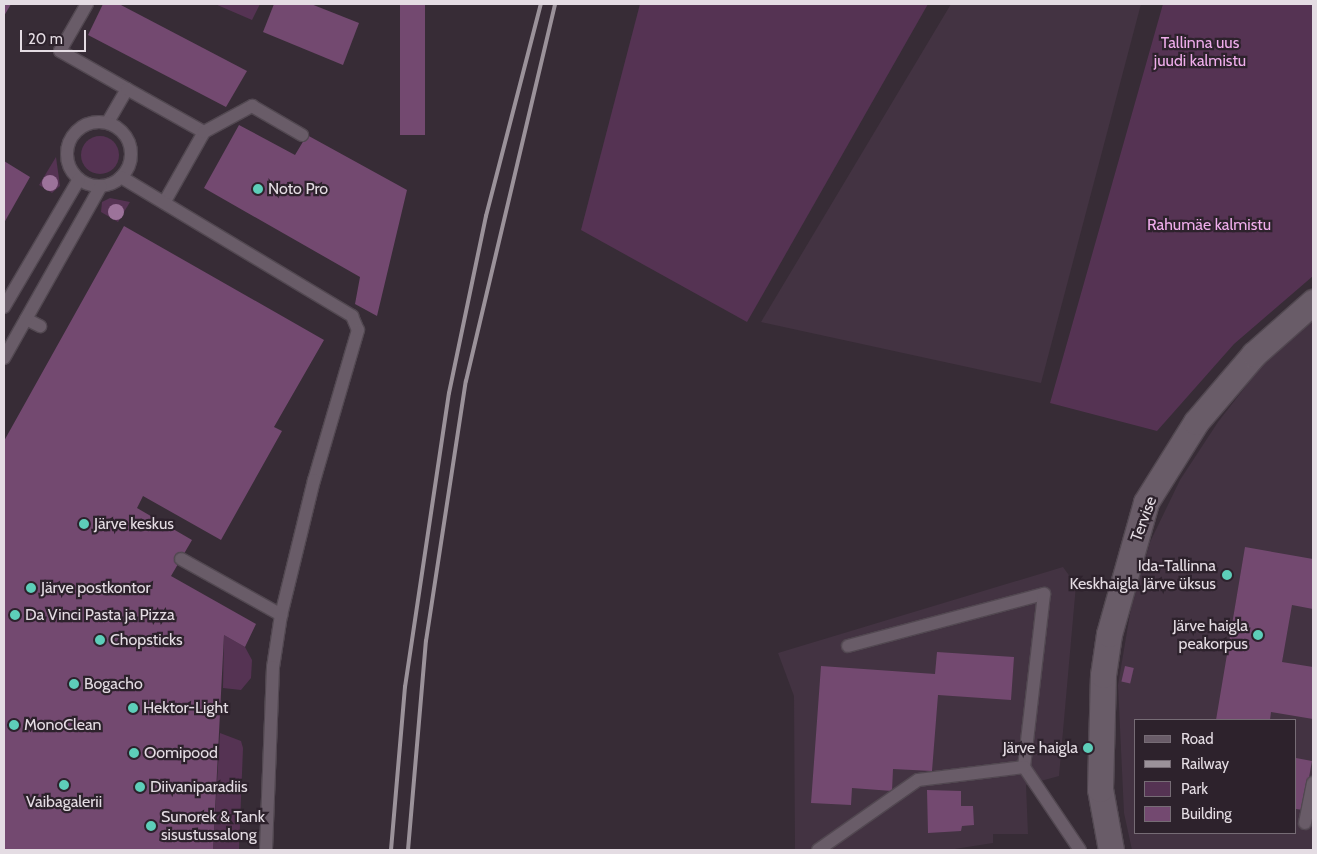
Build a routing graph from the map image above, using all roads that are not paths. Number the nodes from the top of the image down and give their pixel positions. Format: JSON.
{"nodes":[{"id":1,"x":87,"y":4,"type":"edge"},
{"id":2,"x":127,"y":89,"type":"junction"},
{"id":3,"x":107,"y":123,"type":"junction"},
{"id":4,"x":204,"y":132,"type":"junction"},
{"id":5,"x":302,"y":135,"type":"dead end"},
{"id":6,"x":121,"y":176,"type":"junction"},
{"id":7,"x":79,"y":179,"type":"junction"},
{"id":8,"x":101,"y":186,"type":"junction"},
{"id":9,"x":164,"y":203,"type":"junction"},
{"id":10,"x":1313,"y":302,"type":"edge"},
{"id":11,"x":4,"y":307,"type":"edge"},
{"id":12,"x":26,"y":319,"type":"junction"},
{"id":13,"x":40,"y":326,"type":"dead end"},
{"id":14,"x":4,"y":358,"type":"edge"},
{"id":15,"x":181,"y":559,"type":"dead end"},
{"id":16,"x":281,"y":615,"type":"junction"},
{"id":17,"x":848,"y":646,"type":"dead end"},
{"id":18,"x":1024,"y":767,"type":"junction"},
{"id":19,"x":1313,"y":783,"type":"edge"},
{"id":20,"x":1305,"y":823,"type":"dead end"},
{"id":21,"x":266,"y":850,"type":"edge"},
{"id":22,"x":818,"y":850,"type":"edge"},
{"id":23,"x":1080,"y":850,"type":"edge"},
{"id":24,"x":1109,"y":850,"type":"edge"}],
"edges":[{"from":1,"to":2,"type":"lane"},
{"from":2,"to":3,"type":"lane"},
{"from":2,"to":4,"type":"lane"},
{"from":3,"to":6,"type":"lane"},
{"from":3,"to":7,"type":"lane"},
{"from":4,"to":5,"type":"lane"},
{"from":4,"to":9,"type":"lane"},
{"from":6,"to":8,"type":"lane"},
{"from":6,"to":9,"type":"lane"},
{"from":7,"to":8,"type":"lane"},
{"from":7,"to":11,"type":"lane"},
{"from":8,"to":12,"type":"lane"},
{"from":9,"to":16,"type":"lane"},
{"from":10,"to":24,"type":"street","name":"Tervise"},
{"from":12,"to":13,"type":"lane"},
{"from":12,"to":14,"type":"lane"},
{"from":15,"to":16,"type":"lane"},
{"from":16,"to":21,"type":"lane"},
{"from":17,"to":18,"type":"lane"},
{"from":18,"to":22,"type":"lane"},
{"from":18,"to":23,"type":"lane"},
{"from":19,"to":20,"type":"lane"}]}
